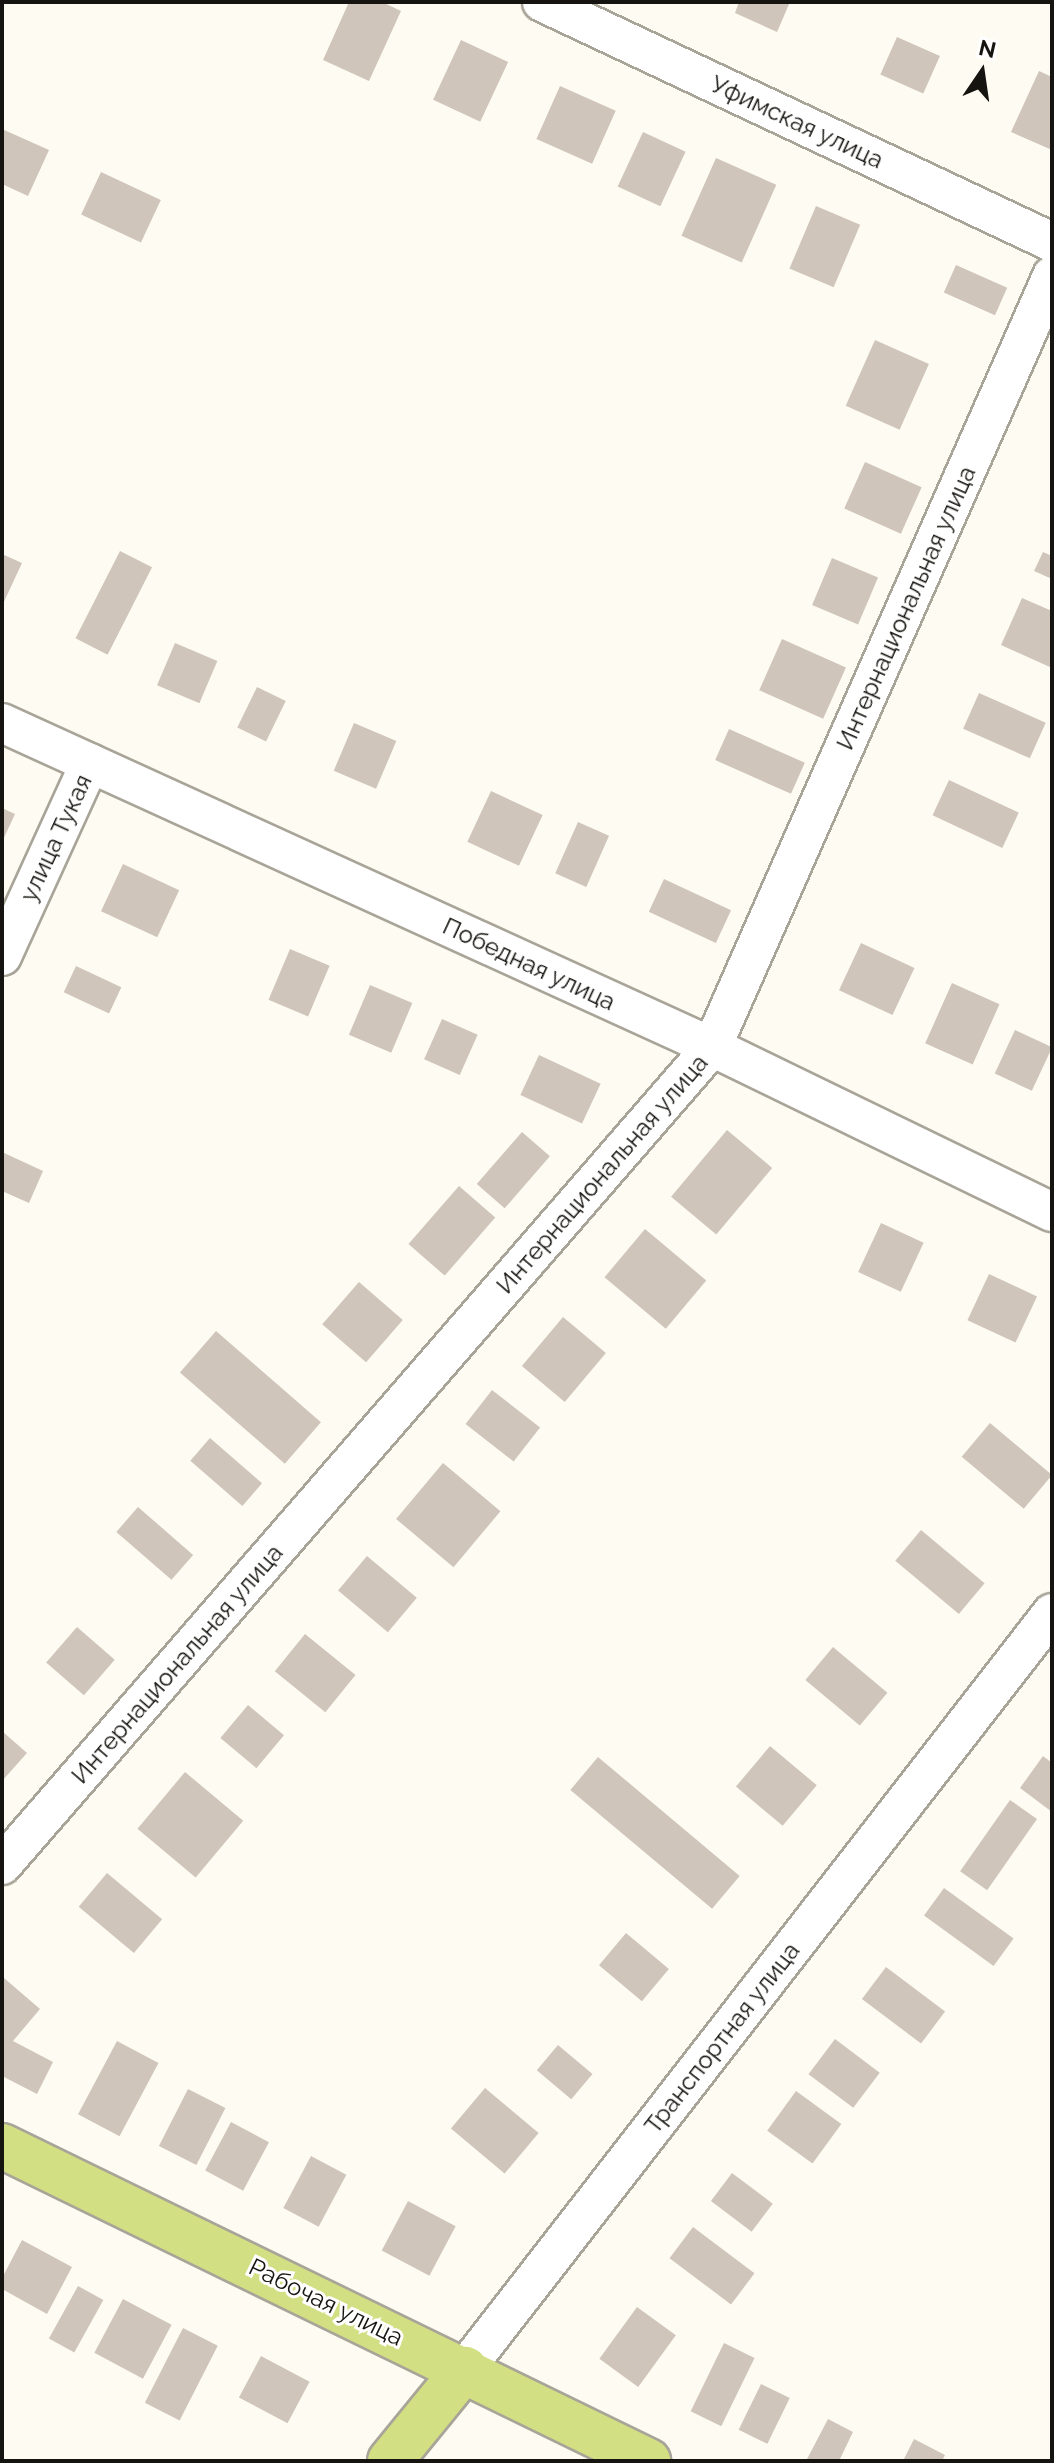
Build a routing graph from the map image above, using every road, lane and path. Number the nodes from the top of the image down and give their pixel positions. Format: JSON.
{"nodes":[{"id":1,"x":542,"y":2,"type":"edge"},
{"id":2,"x":1052,"y":242,"type":"edge"},
{"id":3,"x":1052,"y":276,"type":"edge"},
{"id":4,"x":2,"y":723,"type":"edge"},
{"id":5,"x":90,"y":763,"type":"junction"},
{"id":6,"x":2,"y":956,"type":"edge"},
{"id":7,"x":712,"y":1047,"type":"junction"},
{"id":8,"x":1052,"y":1212,"type":"edge"},
{"id":9,"x":1052,"y":1613,"type":"edge"},
{"id":10,"x":2,"y":1865,"type":"edge"},
{"id":11,"x":2,"y":2146,"type":"edge"},
{"id":12,"x":465,"y":2369,"type":"junction"},
{"id":13,"x":390,"y":2461,"type":"edge"},
{"id":14,"x":648,"y":2461,"type":"edge"}],
"edges":[{"from":1,"to":2,"type":"street","name":"Уфимская улица"},
{"from":3,"to":7,"type":"street","name":"Интернациональная улица"},
{"from":4,"to":5,"type":"street","name":"Победная улица"},
{"from":5,"to":6,"type":"street","name":"улица Тукая"},
{"from":5,"to":7,"type":"street","name":"Победная улица"},
{"from":7,"to":8,"type":"street","name":"Победная улица"},
{"from":7,"to":10,"type":"street","name":"Интернациональная улица"},
{"from":9,"to":12,"type":"street","name":"Транспортная улица"},
{"from":11,"to":12,"type":"main road","name":"Рабочая улица"},
{"from":12,"to":13,"type":"main road","name":"Транспортная улица"},
{"from":12,"to":14,"type":"main road","name":"Рабочая улица"}]}
